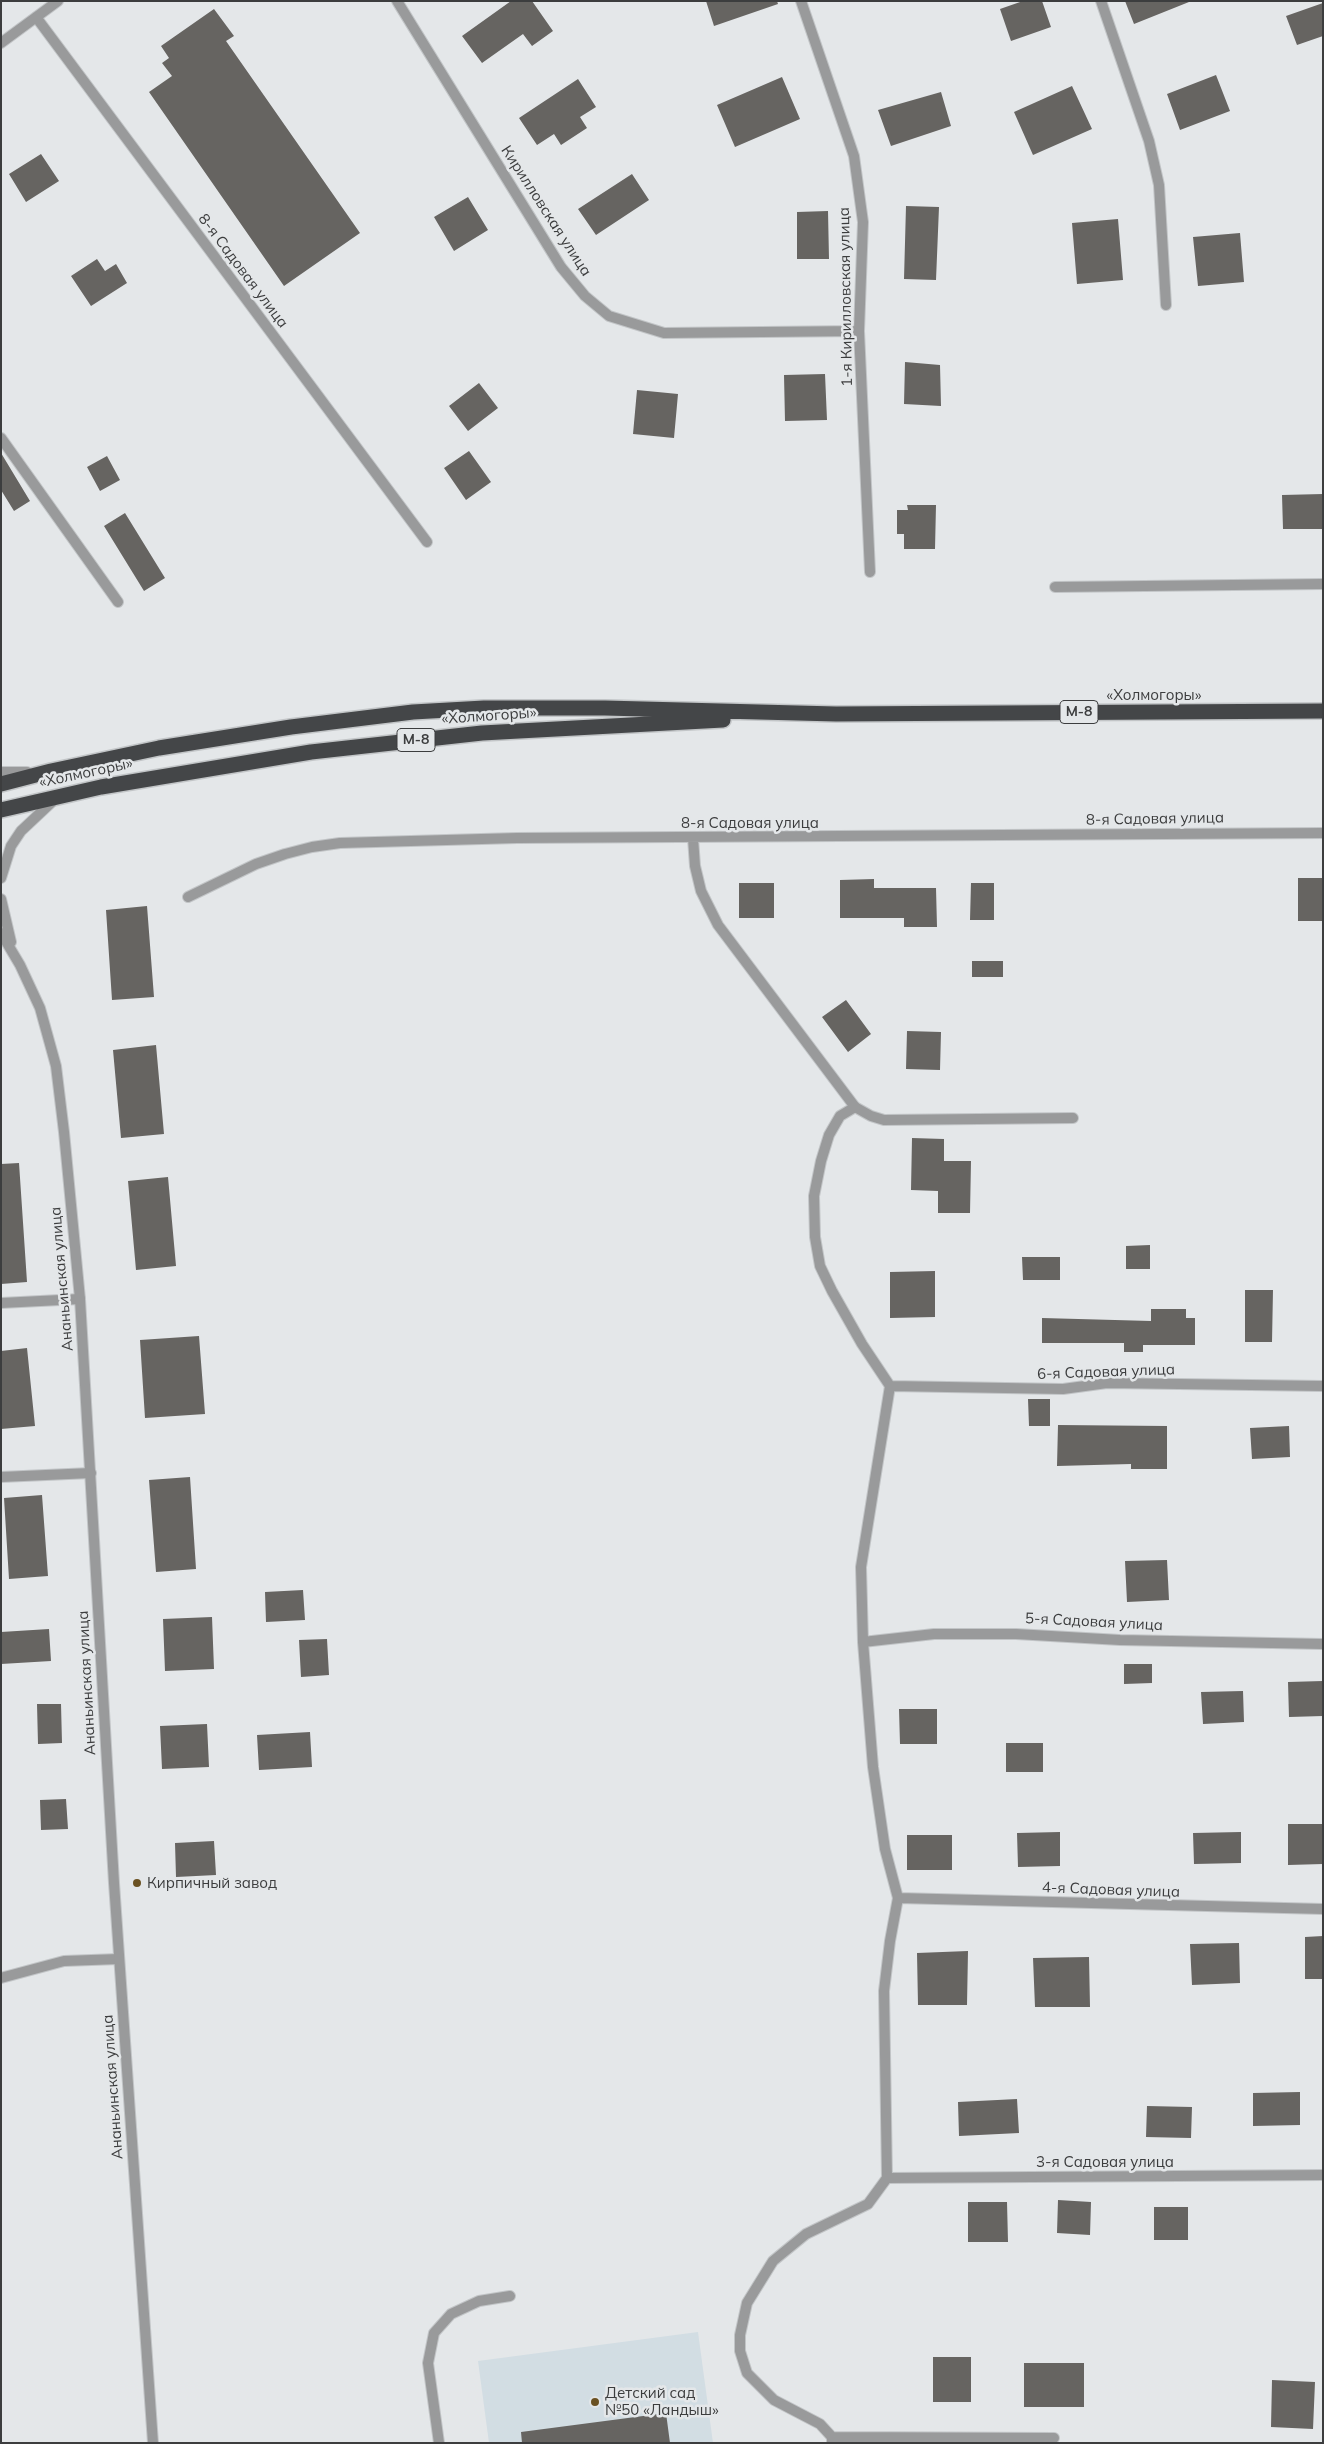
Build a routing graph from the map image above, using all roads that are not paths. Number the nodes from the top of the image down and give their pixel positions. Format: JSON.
{"nodes":[{"id":1,"x":58,"y":1,"type":"edge"},
{"id":2,"x":397,"y":1,"type":"edge"},
{"id":3,"x":801,"y":1,"type":"edge"},
{"id":4,"x":1101,"y":1,"type":"edge"},
{"id":5,"x":36,"y":17,"type":"junction"},
{"id":6,"x":1,"y":43,"type":"edge"},
{"id":7,"x":1166,"y":305,"type":"dead end"},
{"id":8,"x":859,"y":330,"type":"junction"},
{"id":9,"x":1,"y":438,"type":"edge"},
{"id":10,"x":427,"y":542,"type":"dead end"},
{"id":11,"x":870,"y":572,"type":"dead end"},
{"id":12,"x":1323,"y":584,"type":"edge"},
{"id":13,"x":1055,"y":587,"type":"dead end"},
{"id":14,"x":118,"y":602,"type":"dead end"},
{"id":15,"x":1323,"y":712,"type":"edge"},
{"id":16,"x":836,"y":714,"type":"junction"},
{"id":17,"x":50,"y":771,"type":"junction"},
{"id":18,"x":1,"y":772,"type":"edge"},
{"id":19,"x":1,"y":784,"type":"edge"},
{"id":20,"x":62,"y":795,"type":"junction"},
{"id":21,"x":1,"y":810,"type":"edge"},
{"id":22,"x":1323,"y":833,"type":"edge"},
{"id":23,"x":693,"y":838,"type":"junction"},
{"id":24,"x":1,"y":878,"type":"edge"},
{"id":25,"x":188,"y":897,"type":"dead end"},
{"id":26,"x":1,"y":899,"type":"edge"},
{"id":27,"x":1,"y":933,"type":"edge"},
{"id":28,"x":1,"y":940,"type":"edge"},
{"id":29,"x":14,"y":953,"type":"junction"},
{"id":30,"x":855,"y":1107,"type":"junction"},
{"id":31,"x":1073,"y":1118,"type":"dead end"},
{"id":32,"x":80,"y":1299,"type":"junction"},
{"id":33,"x":1,"y":1302,"type":"edge"},
{"id":34,"x":890,"y":1386,"type":"junction"},
{"id":35,"x":1323,"y":1386,"type":"edge"},
{"id":36,"x":90,"y":1473,"type":"junction"},
{"id":37,"x":1,"y":1477,"type":"edge"},
{"id":38,"x":864,"y":1642,"type":"junction"},
{"id":39,"x":1323,"y":1644,"type":"edge"},
{"id":40,"x":898,"y":1898,"type":"junction"},
{"id":41,"x":1323,"y":1909,"type":"edge"},
{"id":42,"x":119,"y":1958,"type":"junction"},
{"id":43,"x":1,"y":1978,"type":"edge"},
{"id":44,"x":1323,"y":2175,"type":"edge"},
{"id":45,"x":887,"y":2178,"type":"junction"},
{"id":46,"x":510,"y":2296,"type":"dead end"},
{"id":47,"x":1054,"y":2438,"type":"dead end"},
{"id":48,"x":832,"y":2440,"type":"edge"},
{"id":49,"x":153,"y":2443,"type":"edge"},
{"id":50,"x":439,"y":2443,"type":"edge"}],
"edges":[{"from":1,"to":5,"type":"street"},
{"from":2,"to":8,"type":"street","name":"Кирилловская улица"},
{"from":3,"to":8,"type":"street","name":"1-я Кирилловская улица"},
{"from":4,"to":7,"type":"street"},
{"from":5,"to":6,"type":"street"},
{"from":5,"to":10,"type":"street","name":"8-я Садовая улица"},
{"from":8,"to":11,"type":"street","name":"1-я Кирилловская улица"},
{"from":9,"to":14,"type":"street"},
{"from":12,"to":13,"type":"street"},
{"from":15,"to":16,"type":"highway","name":"«Холмогоры»","number":"М-8"},
{"from":16,"to":17,"type":"highway","name":"«Холмогоры»","number":"М-8"},
{"from":16,"to":20,"type":"highway","name":"«Холмогоры»","number":"М-8"},
{"from":17,"to":18,"type":"street"},
{"from":17,"to":19,"type":"highway","name":"«Холмогоры»","number":"М-8"},
{"from":20,"to":21,"type":"highway","name":"«Холмогоры»","number":"М-8"},
{"from":20,"to":24,"type":"street"},
{"from":22,"to":23,"type":"street","name":"8-я Садовая улица"},
{"from":23,"to":25,"type":"street","name":"8-я Садовая улица"},
{"from":23,"to":30,"type":"street"},
{"from":26,"to":29,"type":"street"},
{"from":27,"to":29,"type":"street","name":"Ананьинская улица"},
{"from":28,"to":29,"type":"street"},
{"from":29,"to":32,"type":"street","name":"Ананьинская улица"},
{"from":30,"to":31,"type":"street"},
{"from":30,"to":34,"type":"street"},
{"from":32,"to":33,"type":"street"},
{"from":32,"to":36,"type":"street","name":"Ананьинская улица"},
{"from":34,"to":35,"type":"street","name":"6-я Садовая улица"},
{"from":34,"to":38,"type":"street"},
{"from":36,"to":37,"type":"street"},
{"from":36,"to":42,"type":"street","name":"Ананьинская улица"},
{"from":38,"to":39,"type":"street","name":"5-я Садовая улица"},
{"from":38,"to":40,"type":"street"},
{"from":40,"to":41,"type":"street","name":"4-я Садовая улица"},
{"from":40,"to":45,"type":"street"},
{"from":42,"to":43,"type":"street"},
{"from":42,"to":49,"type":"street","name":"Ананьинская улица"},
{"from":44,"to":45,"type":"street","name":"3-я Садовая улица"},
{"from":45,"to":48,"type":"street"},
{"from":46,"to":50,"type":"street"},
{"from":47,"to":48,"type":"street"}]}
